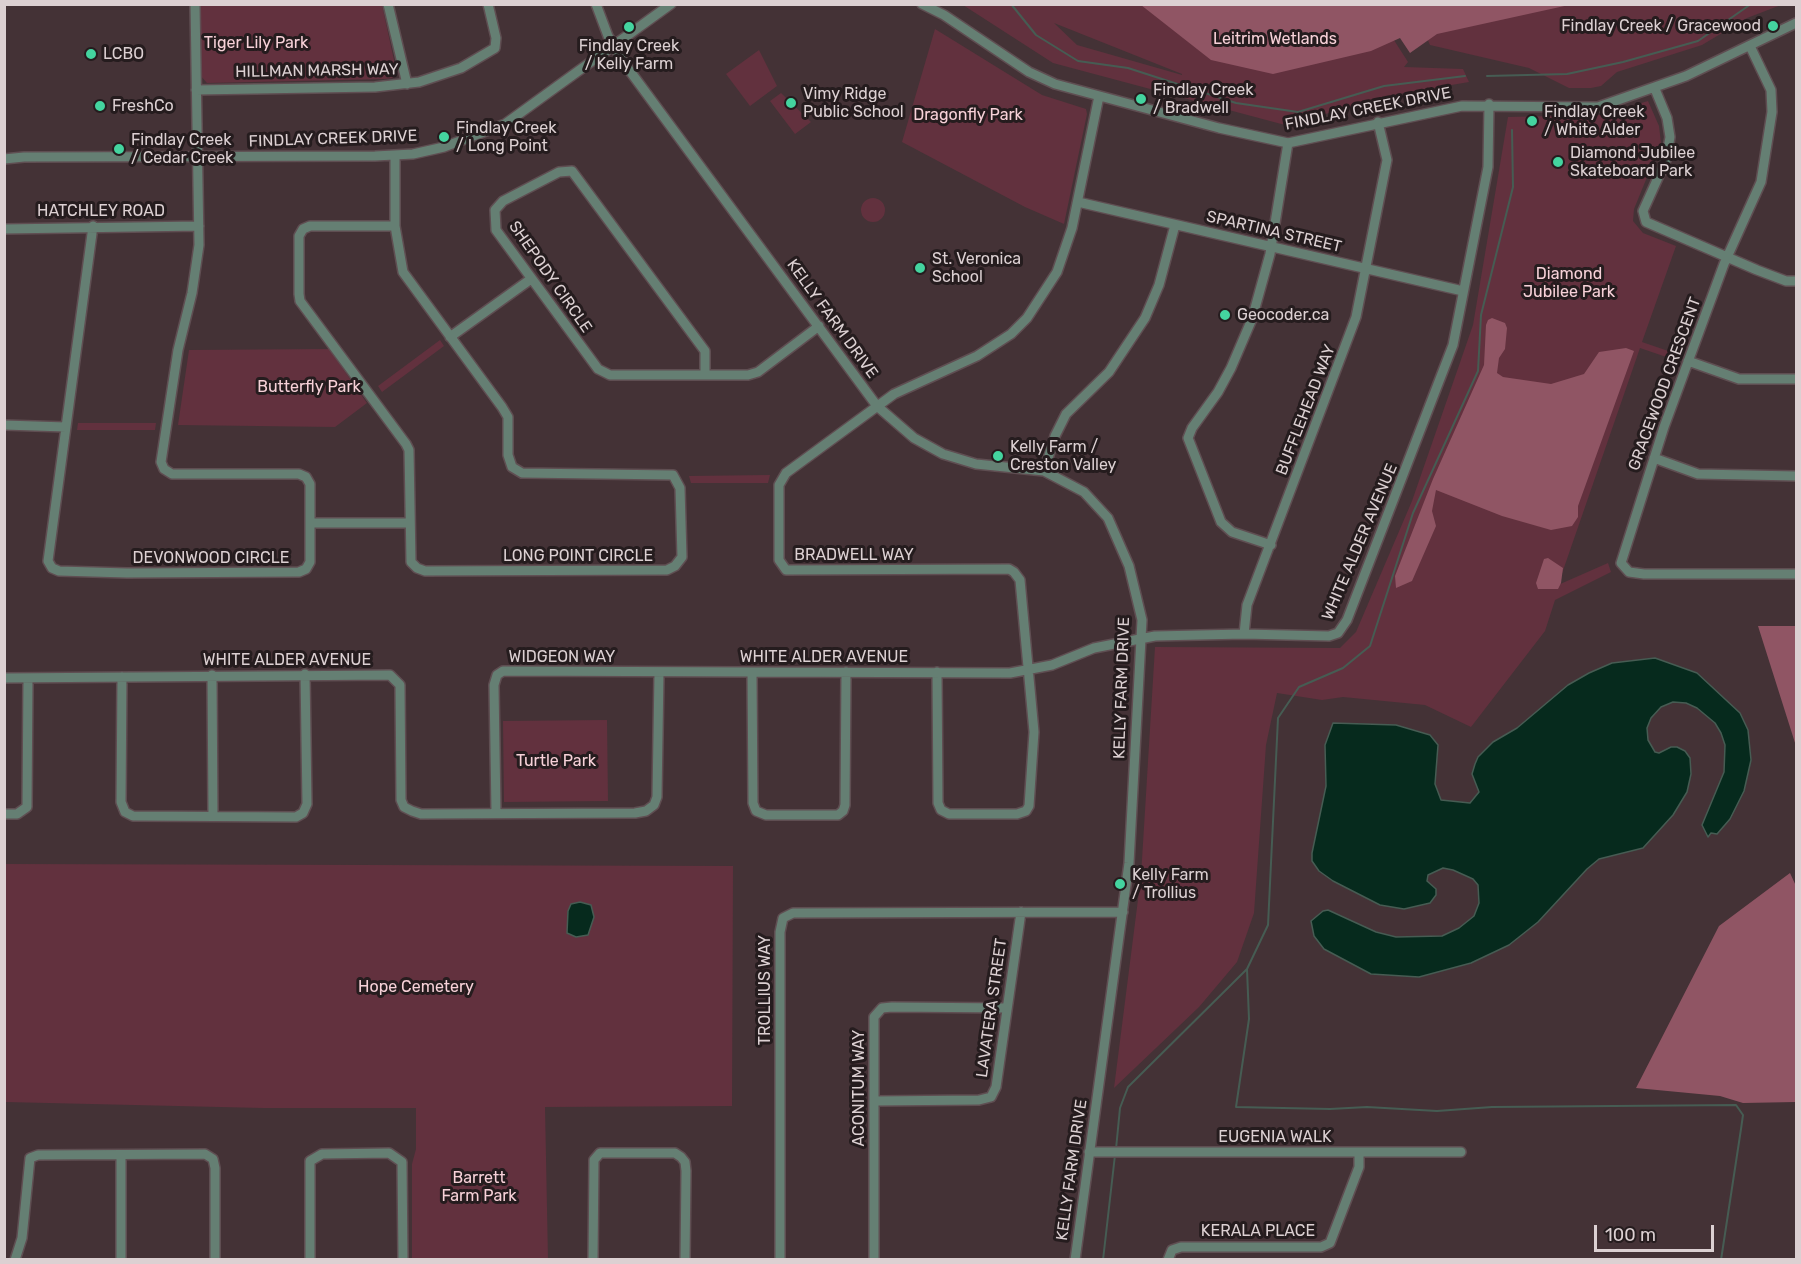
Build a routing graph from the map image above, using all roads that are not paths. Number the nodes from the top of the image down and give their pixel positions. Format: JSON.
{"nodes":[{"id":1,"x":195,"y":4,"type":"edge"},
{"id":2,"x":388,"y":4,"type":"edge"},
{"id":3,"x":488,"y":4,"type":"edge"},
{"id":4,"x":596,"y":4,"type":"edge"},
{"id":5,"x":671,"y":4,"type":"edge"},
{"id":6,"x":922,"y":4,"type":"edge"},
{"id":7,"x":1797,"y":23,"type":"edge"},
{"id":8,"x":1750,"y":46,"type":"junction"},
{"id":9,"x":613,"y":47,"type":"junction"},
{"id":10,"x":407,"y":84,"type":"junction"},
{"id":11,"x":1655,"y":89,"type":"junction"},
{"id":12,"x":196,"y":90,"type":"junction"},
{"id":13,"x":1099,"y":96,"type":"junction"},
{"id":14,"x":1489,"y":104,"type":"junction"},
{"id":15,"x":1378,"y":122,"type":"junction"},
{"id":16,"x":1288,"y":142,"type":"junction"},
{"id":17,"x":4,"y":153,"type":"edge"},
{"id":18,"x":395,"y":155,"type":"junction"},
{"id":19,"x":24,"y":157,"type":"junction"},
{"id":20,"x":197,"y":157,"type":"junction"},
{"id":21,"x":4,"y":159,"type":"edge"},
{"id":22,"x":1078,"y":202,"type":"junction"},
{"id":23,"x":1174,"y":225,"type":"junction"},
{"id":24,"x":93,"y":226,"type":"junction"},
{"id":25,"x":198,"y":226,"type":"junction"},
{"id":26,"x":395,"y":226,"type":"junction"},
{"id":27,"x":4,"y":229,"type":"edge"},
{"id":28,"x":1271,"y":248,"type":"junction"},
{"id":29,"x":1726,"y":257,"type":"junction"},
{"id":30,"x":1367,"y":268,"type":"junction"},
{"id":31,"x":531,"y":279,"type":"junction"},
{"id":32,"x":1797,"y":281,"type":"edge"},
{"id":33,"x":1463,"y":291,"type":"junction"},
{"id":34,"x":819,"y":326,"type":"junction"},
{"id":35,"x":450,"y":337,"type":"junction"},
{"id":36,"x":1688,"y":361,"type":"junction"},
{"id":37,"x":705,"y":375,"type":"junction"},
{"id":38,"x":1797,"y":379,"type":"edge"},
{"id":39,"x":877,"y":406,"type":"junction"},
{"id":40,"x":4,"y":424,"type":"edge"},
{"id":41,"x":66,"y":427,"type":"junction"},
{"id":42,"x":1654,"y":458,"type":"junction"},
{"id":43,"x":1044,"y":471,"type":"junction"},
{"id":44,"x":1797,"y":476,"type":"edge"},
{"id":45,"x":310,"y":523,"type":"junction"},
{"id":46,"x":409,"y":523,"type":"junction"},
{"id":47,"x":1271,"y":545,"type":"junction"},
{"id":48,"x":1797,"y":574,"type":"edge"},
{"id":49,"x":1244,"y":634,"type":"junction"},
{"id":50,"x":1141,"y":638,"type":"junction"},
{"id":51,"x":1028,"y":670,"type":"junction"},
{"id":52,"x":752,"y":672,"type":"junction"},
{"id":53,"x":846,"y":672,"type":"junction"},
{"id":54,"x":937,"y":672,"type":"junction"},
{"id":55,"x":659,"y":673,"type":"junction"},
{"id":56,"x":305,"y":674,"type":"junction"},
{"id":57,"x":213,"y":675,"type":"junction"},
{"id":58,"x":122,"y":677,"type":"junction"},
{"id":59,"x":4,"y":678,"type":"edge"},
{"id":60,"x":28,"y":678,"type":"junction"},
{"id":61,"x":496,"y":813,"type":"junction"},
{"id":62,"x":4,"y":814,"type":"edge"},
{"id":63,"x":213,"y":816,"type":"junction"},
{"id":64,"x":1021,"y":912,"type":"junction"},
{"id":65,"x":1123,"y":912,"type":"junction"},
{"id":66,"x":1007,"y":1008,"type":"junction"},
{"id":67,"x":874,"y":1101,"type":"junction"},
{"id":68,"x":1089,"y":1152,"type":"junction"},
{"id":69,"x":1359,"y":1152,"type":"junction"},
{"id":70,"x":1461,"y":1152,"type":"dead end"},
{"id":71,"x":121,"y":1155,"type":"junction"},
{"id":72,"x":15,"y":1260,"type":"edge"},
{"id":73,"x":121,"y":1260,"type":"edge"},
{"id":74,"x":215,"y":1260,"type":"edge"},
{"id":75,"x":310,"y":1260,"type":"edge"},
{"id":76,"x":403,"y":1260,"type":"edge"},
{"id":77,"x":593,"y":1260,"type":"edge"},
{"id":78,"x":685,"y":1260,"type":"edge"},
{"id":79,"x":780,"y":1260,"type":"edge"},
{"id":80,"x":874,"y":1260,"type":"edge"},
{"id":81,"x":1075,"y":1260,"type":"edge"},
{"id":82,"x":1168,"y":1260,"type":"edge"}],
"edges":[{"from":1,"to":12,"type":"street","name":"DEVONWOOD CIRCLE"},
{"from":2,"to":10,"type":"street"},
{"from":3,"to":10,"type":"street","name":"HILLMAN MARSH WAY"},
{"from":4,"to":9,"type":"street","name":"KELLY FARM DRIVE"},
{"from":5,"to":9,"type":"street","name":"FINDLAY CREEK DRIVE"},
{"from":6,"to":13,"type":"street","name":"FINDLAY CREEK DRIVE"},
{"from":7,"to":8,"type":"street","name":"FINDLAY CREEK DRIVE"},
{"from":8,"to":11,"type":"street","name":"FINDLAY CREEK DRIVE"},
{"from":8,"to":29,"type":"street","name":"GRACEWOOD CRESCENT"},
{"from":9,"to":18,"type":"street","name":"FINDLAY CREEK DRIVE"},
{"from":9,"to":34,"type":"street","name":"KELLY FARM DRIVE"},
{"from":10,"to":12,"type":"street","name":"HILLMAN MARSH WAY"},
{"from":11,"to":14,"type":"street","name":"FINDLAY CREEK DRIVE"},
{"from":11,"to":29,"type":"street"},
{"from":12,"to":20,"type":"street","name":"DEVONWOOD CIRCLE"},
{"from":13,"to":16,"type":"street","name":"FINDLAY CREEK DRIVE"},
{"from":13,"to":22,"type":"street","name":"BRADWELL WAY"},
{"from":14,"to":15,"type":"street","name":"FINDLAY CREEK DRIVE"},
{"from":14,"to":33,"type":"street","name":"WHITE ALDER AVENUE"},
{"from":15,"to":16,"type":"street","name":"FINDLAY CREEK DRIVE"},
{"from":15,"to":30,"type":"street","name":"BUFFLEHEAD WAY"},
{"from":16,"to":28,"type":"street"},
{"from":17,"to":19,"type":"street","name":"FINDLAY CREEK DRIVE"},
{"from":18,"to":20,"type":"street","name":"FINDLAY CREEK DRIVE"},
{"from":18,"to":26,"type":"street","name":"LONG POINT CIRCLE"},
{"from":19,"to":20,"type":"street","name":"FINDLAY CREEK DRIVE"},
{"from":19,"to":21,"type":"street","name":"FINDLAY CREEK DRIVE"},
{"from":20,"to":25,"type":"street","name":"DEVONWOOD CIRCLE"},
{"from":22,"to":23,"type":"street","name":"SPARTINA STREET"},
{"from":22,"to":39,"type":"street","name":"BRADWELL WAY"},
{"from":23,"to":28,"type":"street","name":"SPARTINA STREET"},
{"from":23,"to":43,"type":"street"},
{"from":24,"to":25,"type":"street","name":"HATCHLEY ROAD"},
{"from":24,"to":27,"type":"street","name":"HATCHLEY ROAD"},
{"from":24,"to":41,"type":"street","name":"DEVONWOOD CIRCLE"},
{"from":25,"to":45,"type":"street","name":"DEVONWOOD CIRCLE"},
{"from":26,"to":35,"type":"street","name":"LONG POINT CIRCLE"},
{"from":26,"to":46,"type":"street","name":"LONG POINT CIRCLE"},
{"from":28,"to":30,"type":"street","name":"SPARTINA STREET"},
{"from":28,"to":47,"type":"street"},
{"from":29,"to":32,"type":"street"},
{"from":29,"to":36,"type":"street","name":"GRACEWOOD CRESCENT"},
{"from":30,"to":33,"type":"street","name":"SPARTINA STREET"},
{"from":30,"to":47,"type":"street","name":"BUFFLEHEAD WAY"},
{"from":31,"to":35,"type":"street"},
{"from":31,"to":37,"type":"street","name":"SHEPODY CIRCLE"},
{"from":31,"to":37,"type":"street","name":"SHEPODY CIRCLE"},
{"from":33,"to":49,"type":"street","name":"WHITE ALDER AVENUE"},
{"from":34,"to":37,"type":"street","name":"SHEPODY CIRCLE"},
{"from":34,"to":39,"type":"street","name":"KELLY FARM DRIVE"},
{"from":35,"to":46,"type":"street","name":"LONG POINT CIRCLE"},
{"from":36,"to":38,"type":"street"},
{"from":36,"to":42,"type":"street","name":"GRACEWOOD CRESCENT"},
{"from":39,"to":43,"type":"street","name":"KELLY FARM DRIVE"},
{"from":39,"to":51,"type":"street","name":"BRADWELL WAY"},
{"from":40,"to":41,"type":"street"},
{"from":41,"to":45,"type":"street","name":"DEVONWOOD CIRCLE"},
{"from":42,"to":44,"type":"street"},
{"from":42,"to":48,"type":"street","name":"GRACEWOOD CRESCENT"},
{"from":43,"to":50,"type":"street","name":"KELLY FARM DRIVE"},
{"from":45,"to":46,"type":"street"},
{"from":47,"to":49,"type":"street","name":"BUFFLEHEAD WAY"},
{"from":49,"to":50,"type":"street","name":"WHITE ALDER AVENUE"},
{"from":50,"to":51,"type":"street","name":"WHITE ALDER AVENUE"},
{"from":50,"to":65,"type":"street","name":"KELLY FARM DRIVE"},
{"from":51,"to":54,"type":"street","name":"WHITE ALDER AVENUE"},
{"from":51,"to":54,"type":"street"},
{"from":52,"to":53,"type":"street","name":"WHITE ALDER AVENUE"},
{"from":52,"to":53,"type":"street"},
{"from":52,"to":55,"type":"street","name":"WHITE ALDER AVENUE"},
{"from":53,"to":54,"type":"street","name":"WHITE ALDER AVENUE"},
{"from":55,"to":61,"type":"street","name":"WHITE ALDER AVENUE"},
{"from":55,"to":61,"type":"street","name":"WIDGEON WAY"},
{"from":56,"to":57,"type":"street","name":"WHITE ALDER AVENUE"},
{"from":56,"to":61,"type":"street","name":"WHITE ALDER AVENUE"},
{"from":56,"to":63,"type":"street"},
{"from":57,"to":58,"type":"street","name":"WHITE ALDER AVENUE"},
{"from":57,"to":63,"type":"street"},
{"from":58,"to":60,"type":"street","name":"WHITE ALDER AVENUE"},
{"from":58,"to":63,"type":"street"},
{"from":59,"to":60,"type":"street","name":"WHITE ALDER AVENUE"},
{"from":60,"to":62,"type":"street"},
{"from":64,"to":65,"type":"street","name":"TROLLIUS WAY"},
{"from":64,"to":66,"type":"street","name":"LAVATERA STREET"},
{"from":64,"to":79,"type":"street","name":"TROLLIUS WAY"},
{"from":65,"to":68,"type":"street","name":"KELLY FARM DRIVE"},
{"from":66,"to":67,"type":"street","name":"LAVATERA STREET"},
{"from":66,"to":67,"type":"street","name":"ACONITUM WAY"},
{"from":67,"to":80,"type":"street","name":"ACONITUM WAY"},
{"from":68,"to":69,"type":"street","name":"EUGENIA WALK"},
{"from":68,"to":81,"type":"street","name":"KELLY FARM DRIVE"},
{"from":69,"to":70,"type":"street","name":"EUGENIA WALK"},
{"from":69,"to":82,"type":"street","name":"KERALA PLACE"},
{"from":71,"to":72,"type":"street"},
{"from":71,"to":73,"type":"street"},
{"from":71,"to":74,"type":"street"},
{"from":75,"to":76,"type":"street"},
{"from":77,"to":78,"type":"street"}]}
